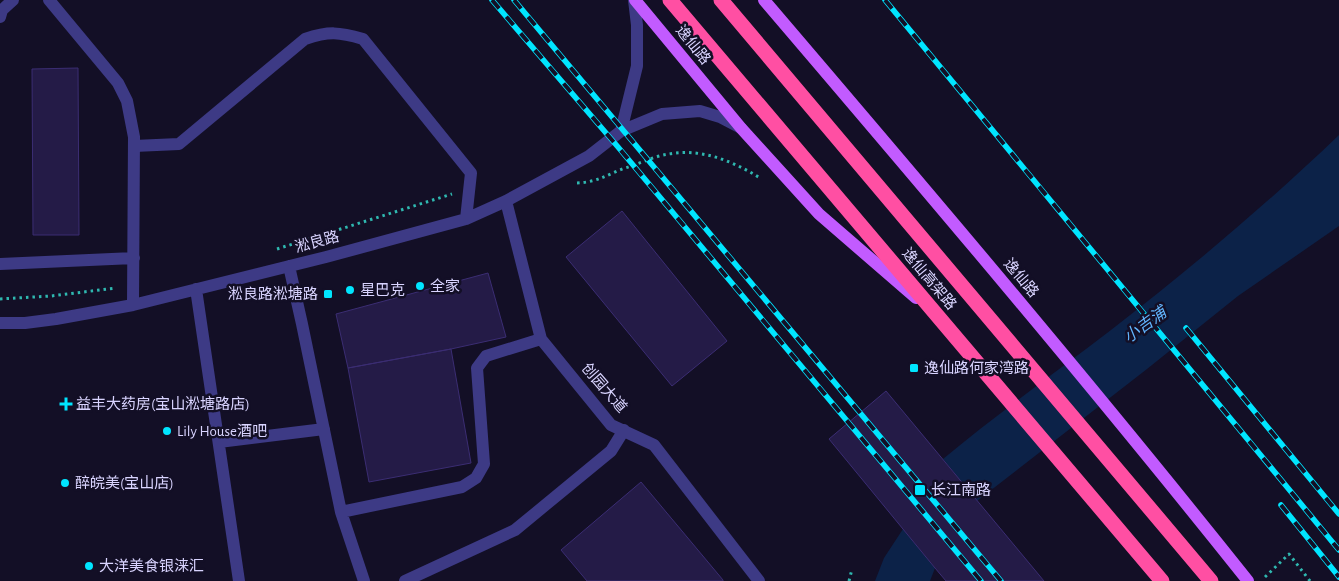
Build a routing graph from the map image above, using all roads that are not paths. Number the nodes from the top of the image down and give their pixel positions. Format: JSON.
{"nodes":[{"id":1,"x":13,"y":0,"type":"edge"},
{"id":2,"x":49,"y":0,"type":"edge"},
{"id":3,"x":635,"y":0,"type":"edge"},
{"id":4,"x":671,"y":0,"type":"edge"},
{"id":5,"x":721,"y":0,"type":"edge"},
{"id":6,"x":764,"y":0,"type":"edge"},
{"id":7,"x":0,"y":17,"type":"edge"},
{"id":8,"x":741,"y":128,"type":"junction"},
{"id":9,"x":621,"y":131,"type":"junction"},
{"id":10,"x":134,"y":146,"type":"junction"},
{"id":11,"x":506,"y":201,"type":"junction"},
{"id":12,"x":466,"y":219,"type":"junction"},
{"id":13,"x":134,"y":258,"type":"junction"},
{"id":14,"x":0,"y":264,"type":"edge"},
{"id":15,"x":289,"y":266,"type":"junction"},
{"id":16,"x":196,"y":289,"type":"junction"},
{"id":17,"x":917,"y":299,"type":"junction"},
{"id":18,"x":133,"y":305,"type":"junction"},
{"id":19,"x":0,"y":323,"type":"edge"},
{"id":20,"x":541,"y":339,"type":"junction"},
{"id":21,"x":324,"y":429,"type":"junction"},
{"id":22,"x":624,"y":430,"type":"junction"},
{"id":23,"x":218,"y":442,"type":"junction"},
{"id":24,"x":341,"y":512,"type":"junction"},
{"id":25,"x":239,"y":581,"type":"edge"},
{"id":26,"x":364,"y":581,"type":"edge"},
{"id":27,"x":405,"y":581,"type":"edge"},
{"id":28,"x":759,"y":581,"type":"edge"},
{"id":29,"x":1153,"y":581,"type":"edge"},
{"id":30,"x":1162,"y":581,"type":"edge"},
{"id":31,"x":1211,"y":581,"type":"edge"},
{"id":32,"x":1248,"y":581,"type":"edge"}],
"edges":[{"from":1,"to":7,"type":"street"},
{"from":2,"to":10,"type":"street"},
{"from":3,"to":8,"type":"main road","name":"逸仙路"},
{"from":3,"to":9,"type":"street"},
{"from":4,"to":17,"type":"main road","name":"逸仙路"},
{"from":4,"to":30,"type":"highway","name":"逸仙高架路","bridge":true},
{"from":5,"to":31,"type":"highway","name":"逸仙高架路"},
{"from":6,"to":32,"type":"main road","name":"逸仙路"},
{"from":8,"to":9,"type":"street","name":"淞良路"},
{"from":8,"to":17,"type":"main road","name":"逸仙路"},
{"from":9,"to":11,"type":"street","name":"淞良路"},
{"from":10,"to":12,"type":"street"},
{"from":10,"to":13,"type":"street"},
{"from":11,"to":12,"type":"street","name":"淞良路"},
{"from":11,"to":20,"type":"street","name":"创园大道"},
{"from":12,"to":15,"type":"street","name":"淞良路"},
{"from":13,"to":14,"type":"street"},
{"from":13,"to":18,"type":"street"},
{"from":15,"to":16,"type":"street","name":"淞良路"},
{"from":15,"to":21,"type":"street"},
{"from":16,"to":18,"type":"street","name":"淞良路"},
{"from":16,"to":23,"type":"street"},
{"from":17,"to":29,"type":"main road","name":"逸仙路","bridge":true},
{"from":18,"to":19,"type":"street","name":"淞良路"},
{"from":20,"to":22,"type":"street","name":"创园大道"},
{"from":20,"to":24,"type":"street"},
{"from":21,"to":23,"type":"street"},
{"from":21,"to":24,"type":"street"},
{"from":22,"to":27,"type":"street"},
{"from":22,"to":28,"type":"street","name":"创园大道"},
{"from":23,"to":25,"type":"street"},
{"from":24,"to":26,"type":"street"}]}
